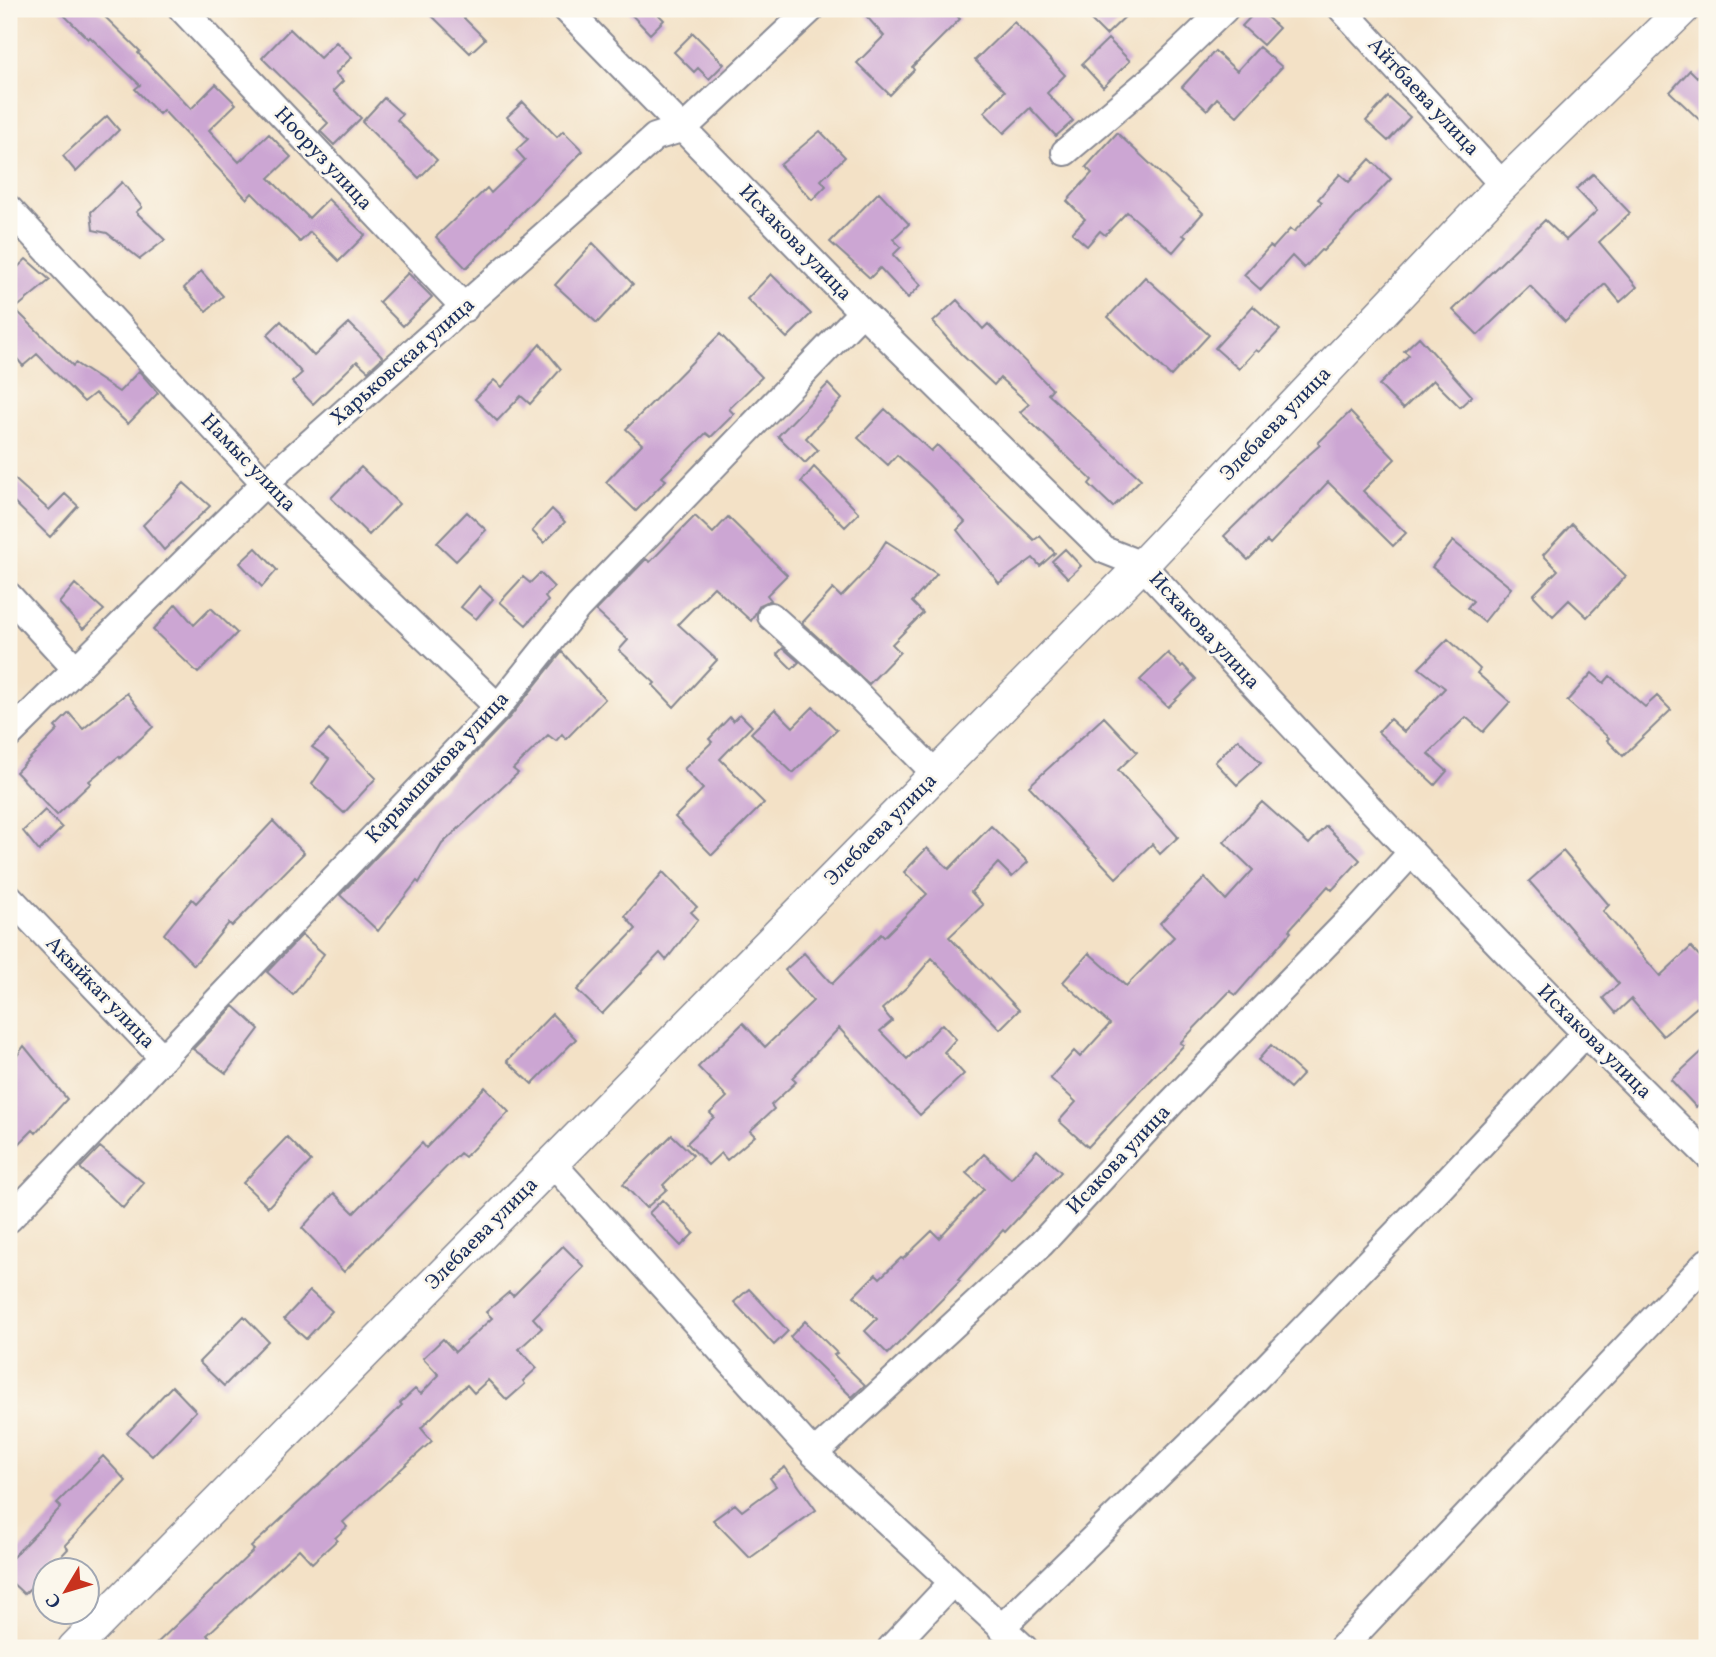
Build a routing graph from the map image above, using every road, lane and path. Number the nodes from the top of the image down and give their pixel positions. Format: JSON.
{"nodes":[{"id":1,"x":182,"y":9,"type":"edge"},
{"id":2,"x":566,"y":9,"type":"edge"},
{"id":3,"x":811,"y":9,"type":"edge"},
{"id":4,"x":1225,"y":9,"type":"edge"},
{"id":5,"x":1342,"y":9,"type":"edge"},
{"id":6,"x":1683,"y":9,"type":"edge"},
{"id":7,"x":684,"y":128,"type":"junction"},
{"id":8,"x":1065,"y":152,"type":"dead end"},
{"id":9,"x":1503,"y":185,"type":"junction"},
{"id":10,"x":9,"y":209,"type":"edge"},
{"id":11,"x":465,"y":308,"type":"junction"},
{"id":12,"x":862,"y":312,"type":"junction"},
{"id":13,"x":265,"y":483,"type":"junction"},
{"id":14,"x":1142,"y":565,"type":"junction"},
{"id":15,"x":9,"y":596,"type":"edge"},
{"id":16,"x":771,"y":617,"type":"dead end"},
{"id":17,"x":75,"y":668,"type":"junction"},
{"id":18,"x":498,"y":707,"type":"junction"},
{"id":19,"x":9,"y":735,"type":"edge"},
{"id":20,"x":936,"y":774,"type":"junction"},
{"id":21,"x":1411,"y":853,"type":"junction"},
{"id":22,"x":9,"y":897,"type":"edge"},
{"id":23,"x":1584,"y":1034,"type":"junction"},
{"id":24,"x":163,"y":1058,"type":"junction"},
{"id":25,"x":1707,"y":1156,"type":"edge"},
{"id":26,"x":552,"y":1163,"type":"junction"},
{"id":27,"x":9,"y":1219,"type":"edge"},
{"id":28,"x":1707,"y":1262,"type":"edge"},
{"id":29,"x":814,"y":1454,"type":"junction"},
{"id":30,"x":952,"y":1583,"type":"junction"},
{"id":31,"x":1001,"y":1628,"type":"junction"},
{"id":32,"x":74,"y":1648,"type":"edge"},
{"id":33,"x":891,"y":1648,"type":"edge"},
{"id":34,"x":1024,"y":1648,"type":"edge"},
{"id":35,"x":1342,"y":1648,"type":"edge"}],
"edges":[{"from":1,"to":11,"type":"street","name":"Нооруз улица"},
{"from":2,"to":7,"type":"street","name":"Исхакова улица"},
{"from":3,"to":7,"type":"street","name":"Харьковская улица"},
{"from":4,"to":8,"type":"street"},
{"from":5,"to":9,"type":"street","name":"Айтбаева улица"},
{"from":6,"to":9,"type":"street","name":"Элебаева улица"},
{"from":7,"to":11,"type":"street","name":"Харьковская улица"},
{"from":7,"to":12,"type":"street","name":"Исхакова улица"},
{"from":9,"to":14,"type":"street","name":"Элебаева улица"},
{"from":10,"to":13,"type":"street","name":"Намыс улица"},
{"from":11,"to":13,"type":"street","name":"Харьковская улица"},
{"from":12,"to":14,"type":"street","name":"Исхакова улица"},
{"from":12,"to":18,"type":"street","name":"Карымшакова улица"},
{"from":13,"to":17,"type":"street","name":"Харьковская улица"},
{"from":13,"to":18,"type":"street","name":"Намыс улица"},
{"from":14,"to":20,"type":"street","name":"Элебаева улица"},
{"from":14,"to":21,"type":"street","name":"Исхакова улица"},
{"from":15,"to":17,"type":"street"},
{"from":16,"to":20,"type":"street"},
{"from":17,"to":19,"type":"street","name":"Харьковская улица"},
{"from":18,"to":24,"type":"street","name":"Карымшакова улица"},
{"from":20,"to":26,"type":"street","name":"Элебаева улица"},
{"from":21,"to":23,"type":"street","name":"Исхакова улица"},
{"from":21,"to":29,"type":"street","name":"Исакова улица"},
{"from":22,"to":24,"type":"street","name":"Акыйкат улица"},
{"from":23,"to":25,"type":"street","name":"Исхакова улица"},
{"from":23,"to":31,"type":"street"},
{"from":24,"to":27,"type":"street","name":"Карымшакова улица"},
{"from":26,"to":29,"type":"street"},
{"from":26,"to":32,"type":"street","name":"Элебаева улица"},
{"from":28,"to":35,"type":"street"},
{"from":29,"to":30,"type":"street"},
{"from":30,"to":31,"type":"street"},
{"from":30,"to":33,"type":"street"},
{"from":31,"to":34,"type":"street"}]}
